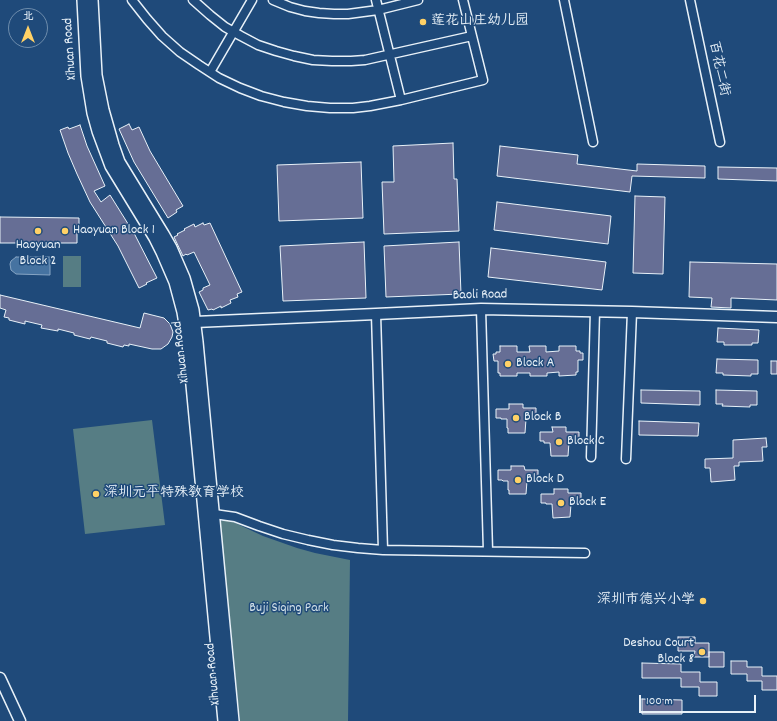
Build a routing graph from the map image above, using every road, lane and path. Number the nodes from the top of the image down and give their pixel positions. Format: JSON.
{"nodes":[{"id":1,"x":83,"y":0,"type":"edge"},
{"id":2,"x":92,"y":0,"type":"edge"},
{"id":3,"x":132,"y":0,"type":"edge"},
{"id":4,"x":193,"y":0,"type":"edge"},
{"id":5,"x":252,"y":0,"type":"edge"},
{"id":6,"x":273,"y":0,"type":"edge"},
{"id":7,"x":376,"y":0,"type":"edge"},
{"id":8,"x":418,"y":0,"type":"edge"},
{"id":9,"x":463,"y":0,"type":"edge"},
{"id":10,"x":564,"y":0,"type":"edge"},
{"id":11,"x":690,"y":0,"type":"edge"},
{"id":12,"x":378,"y":10,"type":"junction"},
{"id":13,"x":233,"y":32,"type":"junction"},
{"id":14,"x":472,"y":36,"type":"junction"},
{"id":15,"x":390,"y":54,"type":"junction"},
{"id":16,"x":210,"y":72,"type":"junction"},
{"id":17,"x":401,"y":100,"type":"junction"},
{"id":18,"x":593,"y":142,"type":"dead end"},
{"id":19,"x":720,"y":142,"type":"dead end"},
{"id":20,"x":481,"y":310,"type":"junction"},
{"id":21,"x":595,"y":311,"type":"junction"},
{"id":22,"x":632,"y":312,"type":"junction"},
{"id":23,"x":376,"y":314,"type":"junction"},
{"id":24,"x":777,"y":317,"type":"edge"},
{"id":25,"x":190,"y":321,"type":"junction"},
{"id":26,"x":591,"y":457,"type":"dead end"},
{"id":27,"x":626,"y":458,"type":"dead end"},
{"id":28,"x":209,"y":514,"type":"junction"},
{"id":29,"x":383,"y":550,"type":"junction"},
{"id":30,"x":488,"y":551,"type":"junction"},
{"id":31,"x":585,"y":553,"type":"dead end"},
{"id":32,"x":0,"y":678,"type":"edge"},
{"id":33,"x":20,"y":721,"type":"edge"},
{"id":34,"x":224,"y":721,"type":"edge"},
{"id":35,"x":233,"y":721,"type":"edge"}],
"edges":[{"from":1,"to":25,"type":"main road","name":"Xihuan Road"},
{"from":2,"to":25,"type":"main road","name":"Xihuan Road"},
{"from":3,"to":16,"type":"street"},
{"from":4,"to":13,"type":"street"},
{"from":5,"to":13,"type":"street"},
{"from":6,"to":12,"type":"street"},
{"from":7,"to":12,"type":"street"},
{"from":8,"to":12,"type":"street"},
{"from":9,"to":14,"type":"street"},
{"from":10,"to":18,"type":"street"},
{"from":11,"to":19,"type":"street","name":"百花二街"},
{"from":12,"to":15,"type":"street"},
{"from":13,"to":15,"type":"street"},
{"from":13,"to":16,"type":"street"},
{"from":14,"to":15,"type":"street"},
{"from":14,"to":17,"type":"street"},
{"from":15,"to":17,"type":"street"},
{"from":16,"to":17,"type":"street"},
{"from":20,"to":21,"type":"street","name":"Baoli Road"},
{"from":20,"to":23,"type":"street","name":"Baoli Road"},
{"from":20,"to":30,"type":"street"},
{"from":21,"to":22,"type":"street","name":"Baoli Road"},
{"from":21,"to":26,"type":"street"},
{"from":22,"to":24,"type":"street","name":"Baoli Road"},
{"from":22,"to":27,"type":"street"},
{"from":23,"to":25,"type":"street","name":"Baoli Road"},
{"from":23,"to":29,"type":"street"},
{"from":25,"to":28,"type":"main road","name":"Xihuan Road"},
{"from":28,"to":29,"type":"street"},
{"from":28,"to":34,"type":"main road","name":"Xihuan Road"},
{"from":28,"to":35,"type":"main road","name":"Xihuan Road"},
{"from":29,"to":30,"type":"street"},
{"from":30,"to":31,"type":"street"},
{"from":32,"to":33,"type":"street"}]}
